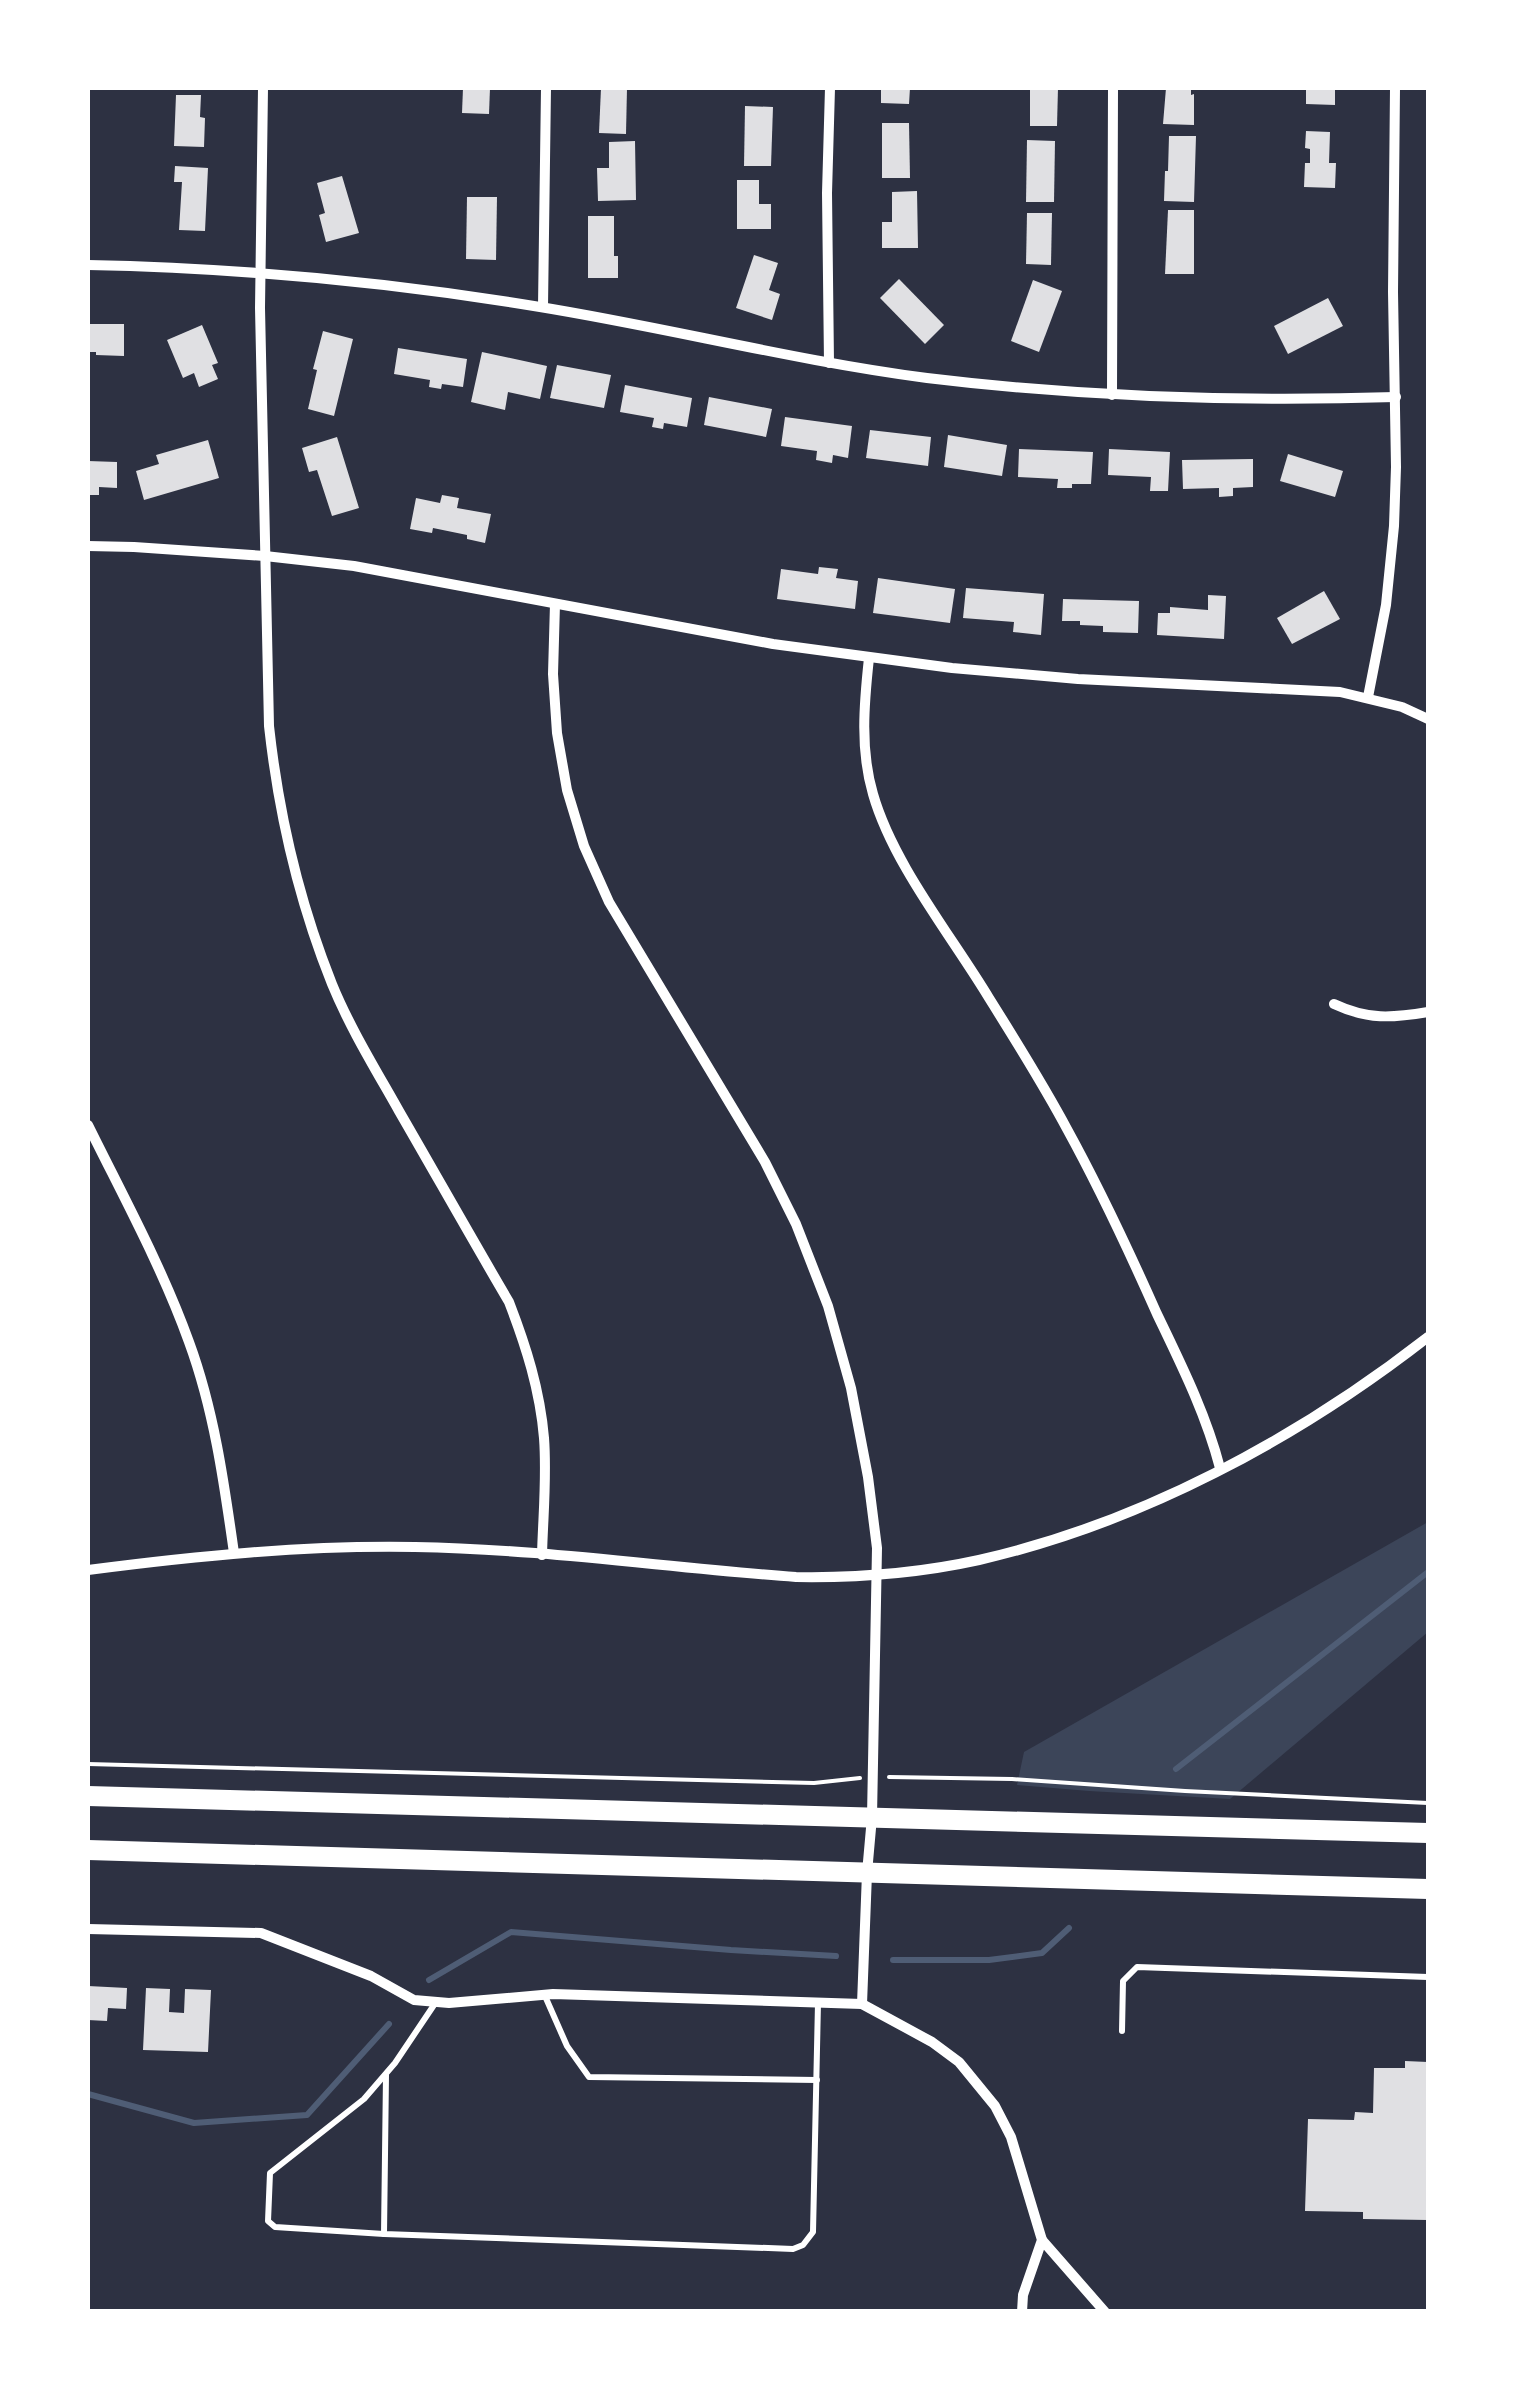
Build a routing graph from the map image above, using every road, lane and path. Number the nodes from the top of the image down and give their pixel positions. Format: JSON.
{"nodes":[{"id":1,"x":263,"y":88,"type":"edge"},
{"id":2,"x":546,"y":88,"type":"edge"},
{"id":3,"x":830,"y":88,"type":"edge"},
{"id":4,"x":1112,"y":88,"type":"edge"},
{"id":5,"x":1395,"y":88,"type":"edge"},
{"id":6,"x":88,"y":265,"type":"edge"},
{"id":7,"x":261,"y":272,"type":"junction"},
{"id":8,"x":543,"y":307,"type":"junction"},
{"id":9,"x":829,"y":362,"type":"junction"},
{"id":10,"x":1112,"y":394,"type":"junction"},
{"id":11,"x":1396,"y":397,"type":"junction"},
{"id":12,"x":88,"y":546,"type":"edge"},
{"id":13,"x":265,"y":556,"type":"junction"},
{"id":14,"x":556,"y":604,"type":"junction"},
{"id":15,"x":870,"y":658,"type":"junction"},
{"id":16,"x":1368,"y":697,"type":"junction"},
{"id":17,"x":1428,"y":719,"type":"edge"},
{"id":18,"x":1334,"y":1004,"type":"dead end"},
{"id":19,"x":1428,"y":1012,"type":"edge"},
{"id":20,"x":88,"y":1125,"type":"edge"},
{"id":21,"x":1428,"y":1337,"type":"edge"},
{"id":22,"x":1220,"y":1468,"type":"junction"},
{"id":23,"x":234,"y":1553,"type":"junction"},
{"id":24,"x":542,"y":1555,"type":"junction"},
{"id":25,"x":88,"y":1570,"type":"edge"},
{"id":26,"x":877,"y":1574,"type":"junction"},
{"id":27,"x":88,"y":1764,"type":"edge"},
{"id":28,"x":873,"y":1777,"type":"junction"},
{"id":29,"x":88,"y":1796,"type":"edge"},
{"id":30,"x":1428,"y":1802,"type":"edge"},
{"id":31,"x":872,"y":1817,"type":"junction"},
{"id":32,"x":1428,"y":1833,"type":"edge"},
{"id":33,"x":88,"y":1850,"type":"edge"},
{"id":34,"x":867,"y":1873,"type":"junction"},
{"id":35,"x":1428,"y":1889,"type":"edge"},
{"id":36,"x":88,"y":1929,"type":"edge"},
{"id":37,"x":1428,"y":1977,"type":"edge"},
{"id":38,"x":545,"y":1995,"type":"junction"},
{"id":39,"x":437,"y":2002,"type":"junction"},
{"id":40,"x":818,"y":2003,"type":"junction"},
{"id":41,"x":862,"y":2004,"type":"junction"},
{"id":42,"x":1122,"y":2031,"type":"dead end"},
{"id":43,"x":386,"y":2073,"type":"junction"},
{"id":44,"x":817,"y":2080,"type":"junction"},
{"id":45,"x":384,"y":2234,"type":"junction"},
{"id":46,"x":1042,"y":2240,"type":"junction"},
{"id":47,"x":1022,"y":2312,"type":"edge"},
{"id":48,"x":1105,"y":2312,"type":"edge"}],
"edges":[{"from":1,"to":7,"type":"street"},
{"from":2,"to":8,"type":"street"},
{"from":3,"to":9,"type":"street"},
{"from":4,"to":10,"type":"street"},
{"from":5,"to":11,"type":"street"},
{"from":6,"to":7,"type":"street"},
{"from":7,"to":8,"type":"street"},
{"from":7,"to":13,"type":"street"},
{"from":8,"to":9,"type":"street"},
{"from":9,"to":10,"type":"street"},
{"from":10,"to":11,"type":"street"},
{"from":11,"to":16,"type":"street"},
{"from":12,"to":13,"type":"street"},
{"from":13,"to":14,"type":"street"},
{"from":13,"to":24,"type":"street"},
{"from":14,"to":15,"type":"street"},
{"from":14,"to":26,"type":"street"},
{"from":15,"to":16,"type":"street"},
{"from":15,"to":22,"type":"street"},
{"from":16,"to":17,"type":"street"},
{"from":18,"to":19,"type":"street"},
{"from":20,"to":23,"type":"street"},
{"from":21,"to":22,"type":"street"},
{"from":22,"to":26,"type":"street"},
{"from":23,"to":24,"type":"street"},
{"from":23,"to":25,"type":"street"},
{"from":24,"to":26,"type":"street"},
{"from":26,"to":28,"type":"street"},
{"from":27,"to":28,"type":"path"},
{"from":28,"to":30,"type":"path"},
{"from":28,"to":31,"type":"street"},
{"from":29,"to":31,"type":"main road"},
{"from":31,"to":32,"type":"main road"},
{"from":31,"to":34,"type":"street"},
{"from":33,"to":34,"type":"main road"},
{"from":34,"to":35,"type":"main road"},
{"from":34,"to":41,"type":"street"},
{"from":36,"to":39,"type":"street"},
{"from":37,"to":42,"type":"lane"},
{"from":38,"to":39,"type":"street"},
{"from":38,"to":40,"type":"street"},
{"from":38,"to":44,"type":"lane"},
{"from":39,"to":43,"type":"lane"},
{"from":40,"to":41,"type":"street"},
{"from":40,"to":44,"type":"lane"},
{"from":41,"to":46,"type":"street"},
{"from":43,"to":45,"type":"lane"},
{"from":43,"to":45,"type":"lane"},
{"from":44,"to":45,"type":"lane"},
{"from":46,"to":47,"type":"street"},
{"from":46,"to":48,"type":"street"}]}
